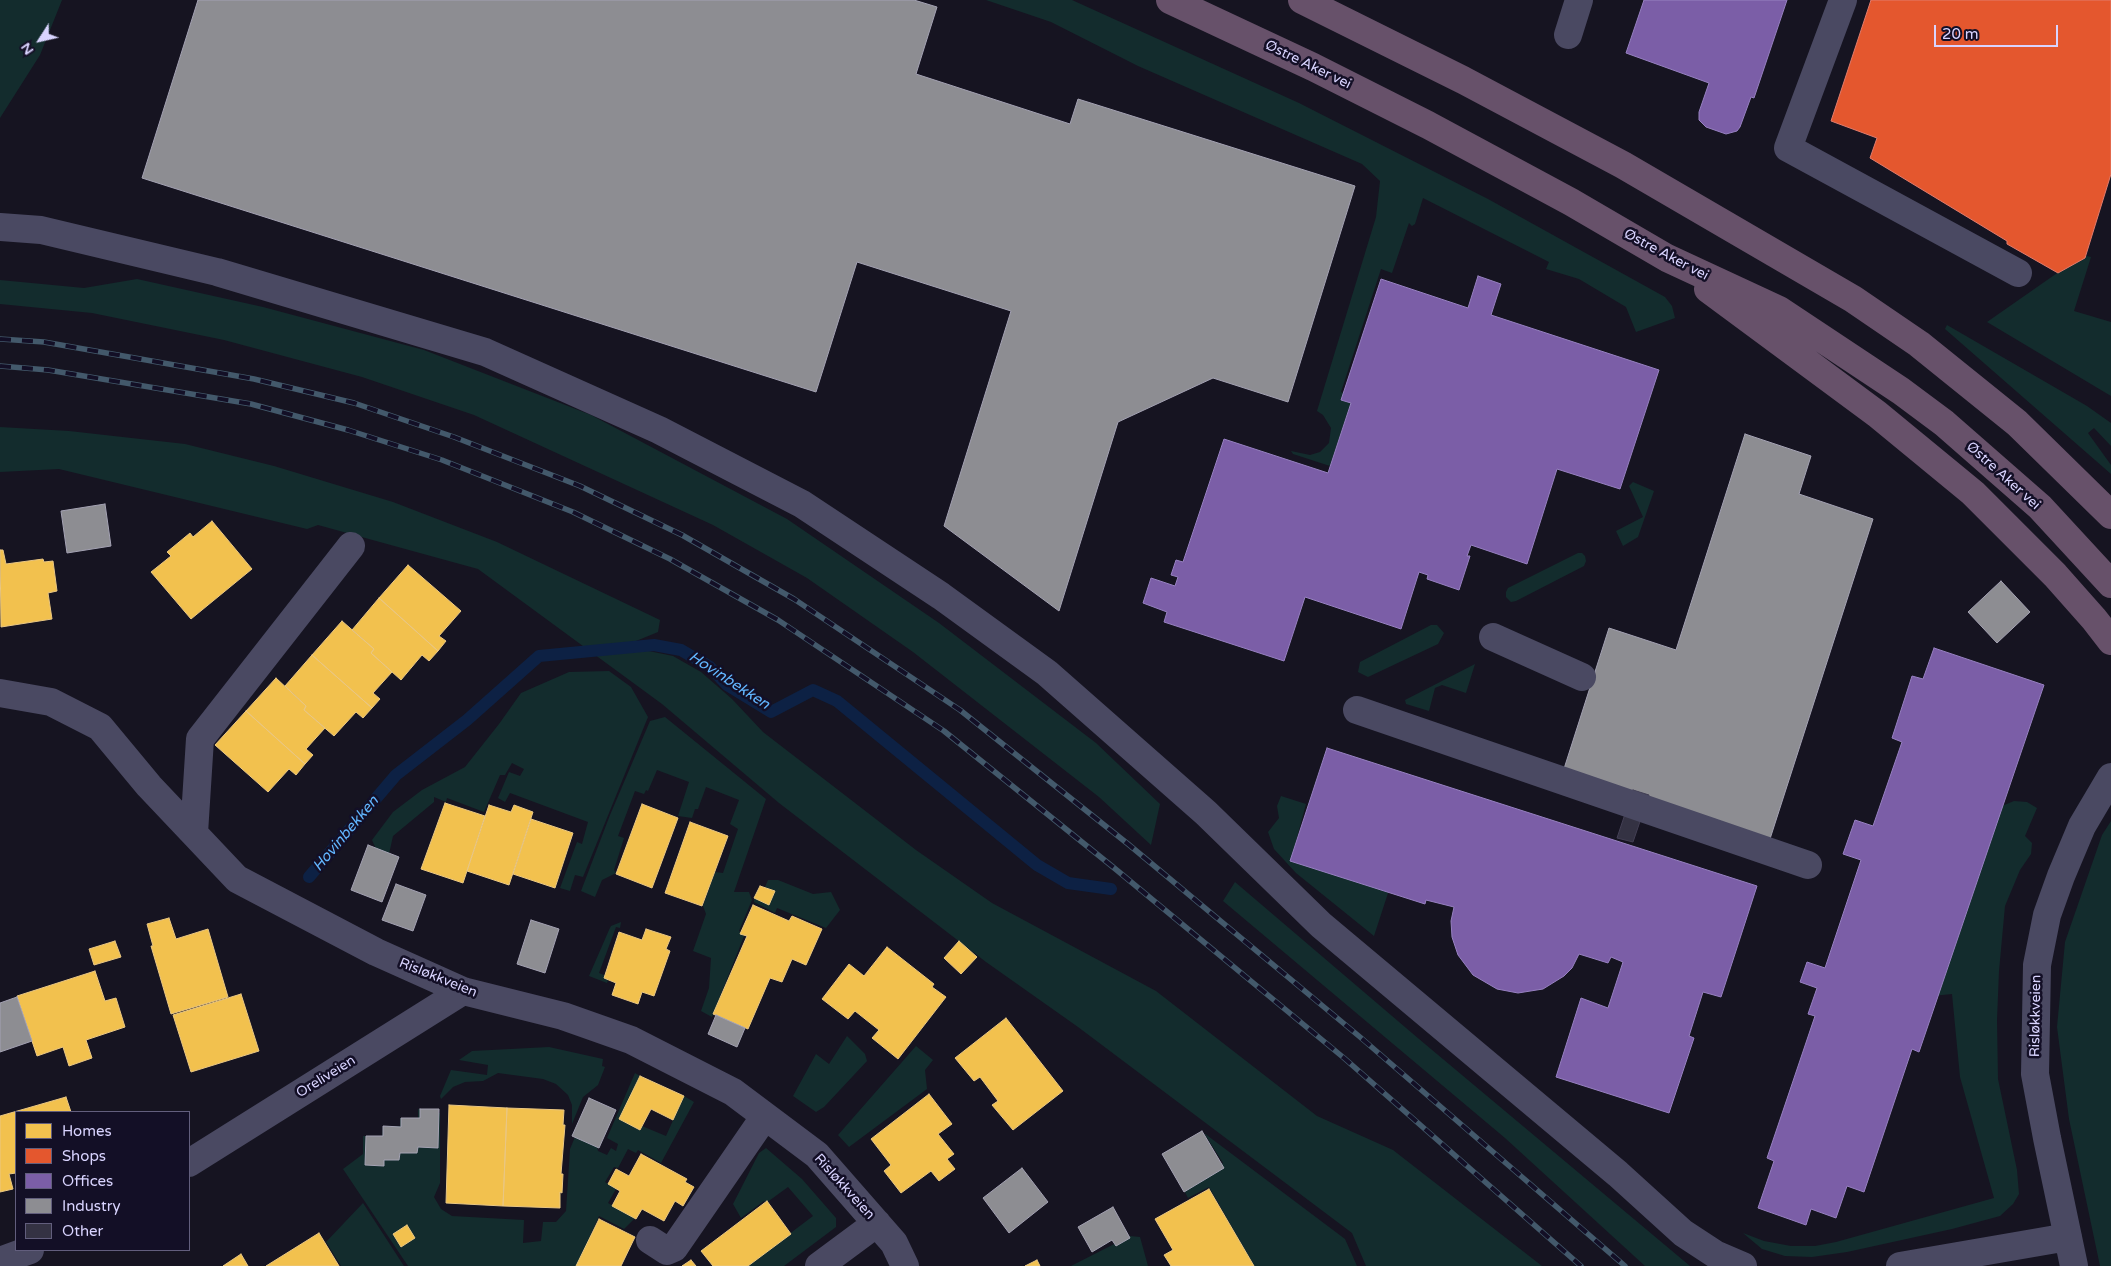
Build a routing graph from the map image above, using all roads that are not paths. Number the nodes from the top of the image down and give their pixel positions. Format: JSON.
{"nodes":[{"id":1,"x":1170,"y":0,"type":"edge"},
{"id":2,"x":1302,"y":0,"type":"edge"},
{"id":3,"x":1579,"y":0,"type":"edge"},
{"id":4,"x":1843,"y":0,"type":"edge"},
{"id":5,"x":1568,"y":35,"type":"dead end"},
{"id":6,"x":0,"y":227,"type":"edge"},
{"id":7,"x":1667,"y":258,"type":"junction"},
{"id":8,"x":2018,"y":273,"type":"dead end"},
{"id":9,"x":2111,"y":515,"type":"edge"},
{"id":10,"x":351,"y":546,"type":"dead end"},
{"id":11,"x":2111,"y":584,"type":"edge"},
{"id":12,"x":1493,"y":637,"type":"dead end"},
{"id":13,"x":2111,"y":641,"type":"edge"},
{"id":14,"x":1582,"y":677,"type":"dead end"},
{"id":15,"x":0,"y":693,"type":"edge"},
{"id":16,"x":1357,"y":710,"type":"dead end"},
{"id":17,"x":2111,"y":777,"type":"edge"},
{"id":18,"x":194,"y":833,"type":"junction"},
{"id":19,"x":1808,"y":865,"type":"dead end"},
{"id":20,"x":462,"y":991,"type":"junction"},
{"id":21,"x":765,"y":1116,"type":"junction"},
{"id":22,"x":190,"y":1162,"type":"edge"},
{"id":23,"x":877,"y":1223,"type":"junction"},
{"id":24,"x":2068,"y":1238,"type":"junction"},
{"id":25,"x":650,"y":1240,"type":"dead end"},
{"id":26,"x":27,"y":1251,"type":"edge"},
{"id":27,"x":0,"y":1261,"type":"edge"},
{"id":28,"x":819,"y":1266,"type":"edge"},
{"id":29,"x":905,"y":1266,"type":"edge"},
{"id":30,"x":1743,"y":1266,"type":"edge"},
{"id":31,"x":1900,"y":1266,"type":"edge"},
{"id":32,"x":2074,"y":1266,"type":"edge"}],
"edges":[{"from":1,"to":7,"type":"highway","name":"Østre Aker vei"},
{"from":2,"to":9,"type":"highway"},
{"from":3,"to":5,"type":"street"},
{"from":4,"to":8,"type":"street"},
{"from":6,"to":30,"type":"street"},
{"from":7,"to":11,"type":"highway","name":"Østre Aker vei"},
{"from":7,"to":13,"type":"highway"},
{"from":10,"to":18,"type":"street"},
{"from":12,"to":14,"type":"street"},
{"from":15,"to":18,"type":"street","name":"Risløkkveien"},
{"from":16,"to":19,"type":"street"},
{"from":17,"to":24,"type":"street","name":"Risløkkveien"},
{"from":18,"to":20,"type":"street","name":"Risløkkveien"},
{"from":20,"to":21,"type":"street","name":"Risløkkveien"},
{"from":20,"to":22,"type":"street","name":"Oreliveien"},
{"from":21,"to":23,"type":"street","name":"Risløkkveien"},
{"from":21,"to":25,"type":"street"},
{"from":23,"to":28,"type":"street"},
{"from":23,"to":29,"type":"street","name":"Risløkkveien"},
{"from":24,"to":31,"type":"street"},
{"from":24,"to":32,"type":"street","name":"Risløkkveien"},
{"from":26,"to":27,"type":"street"}]}
